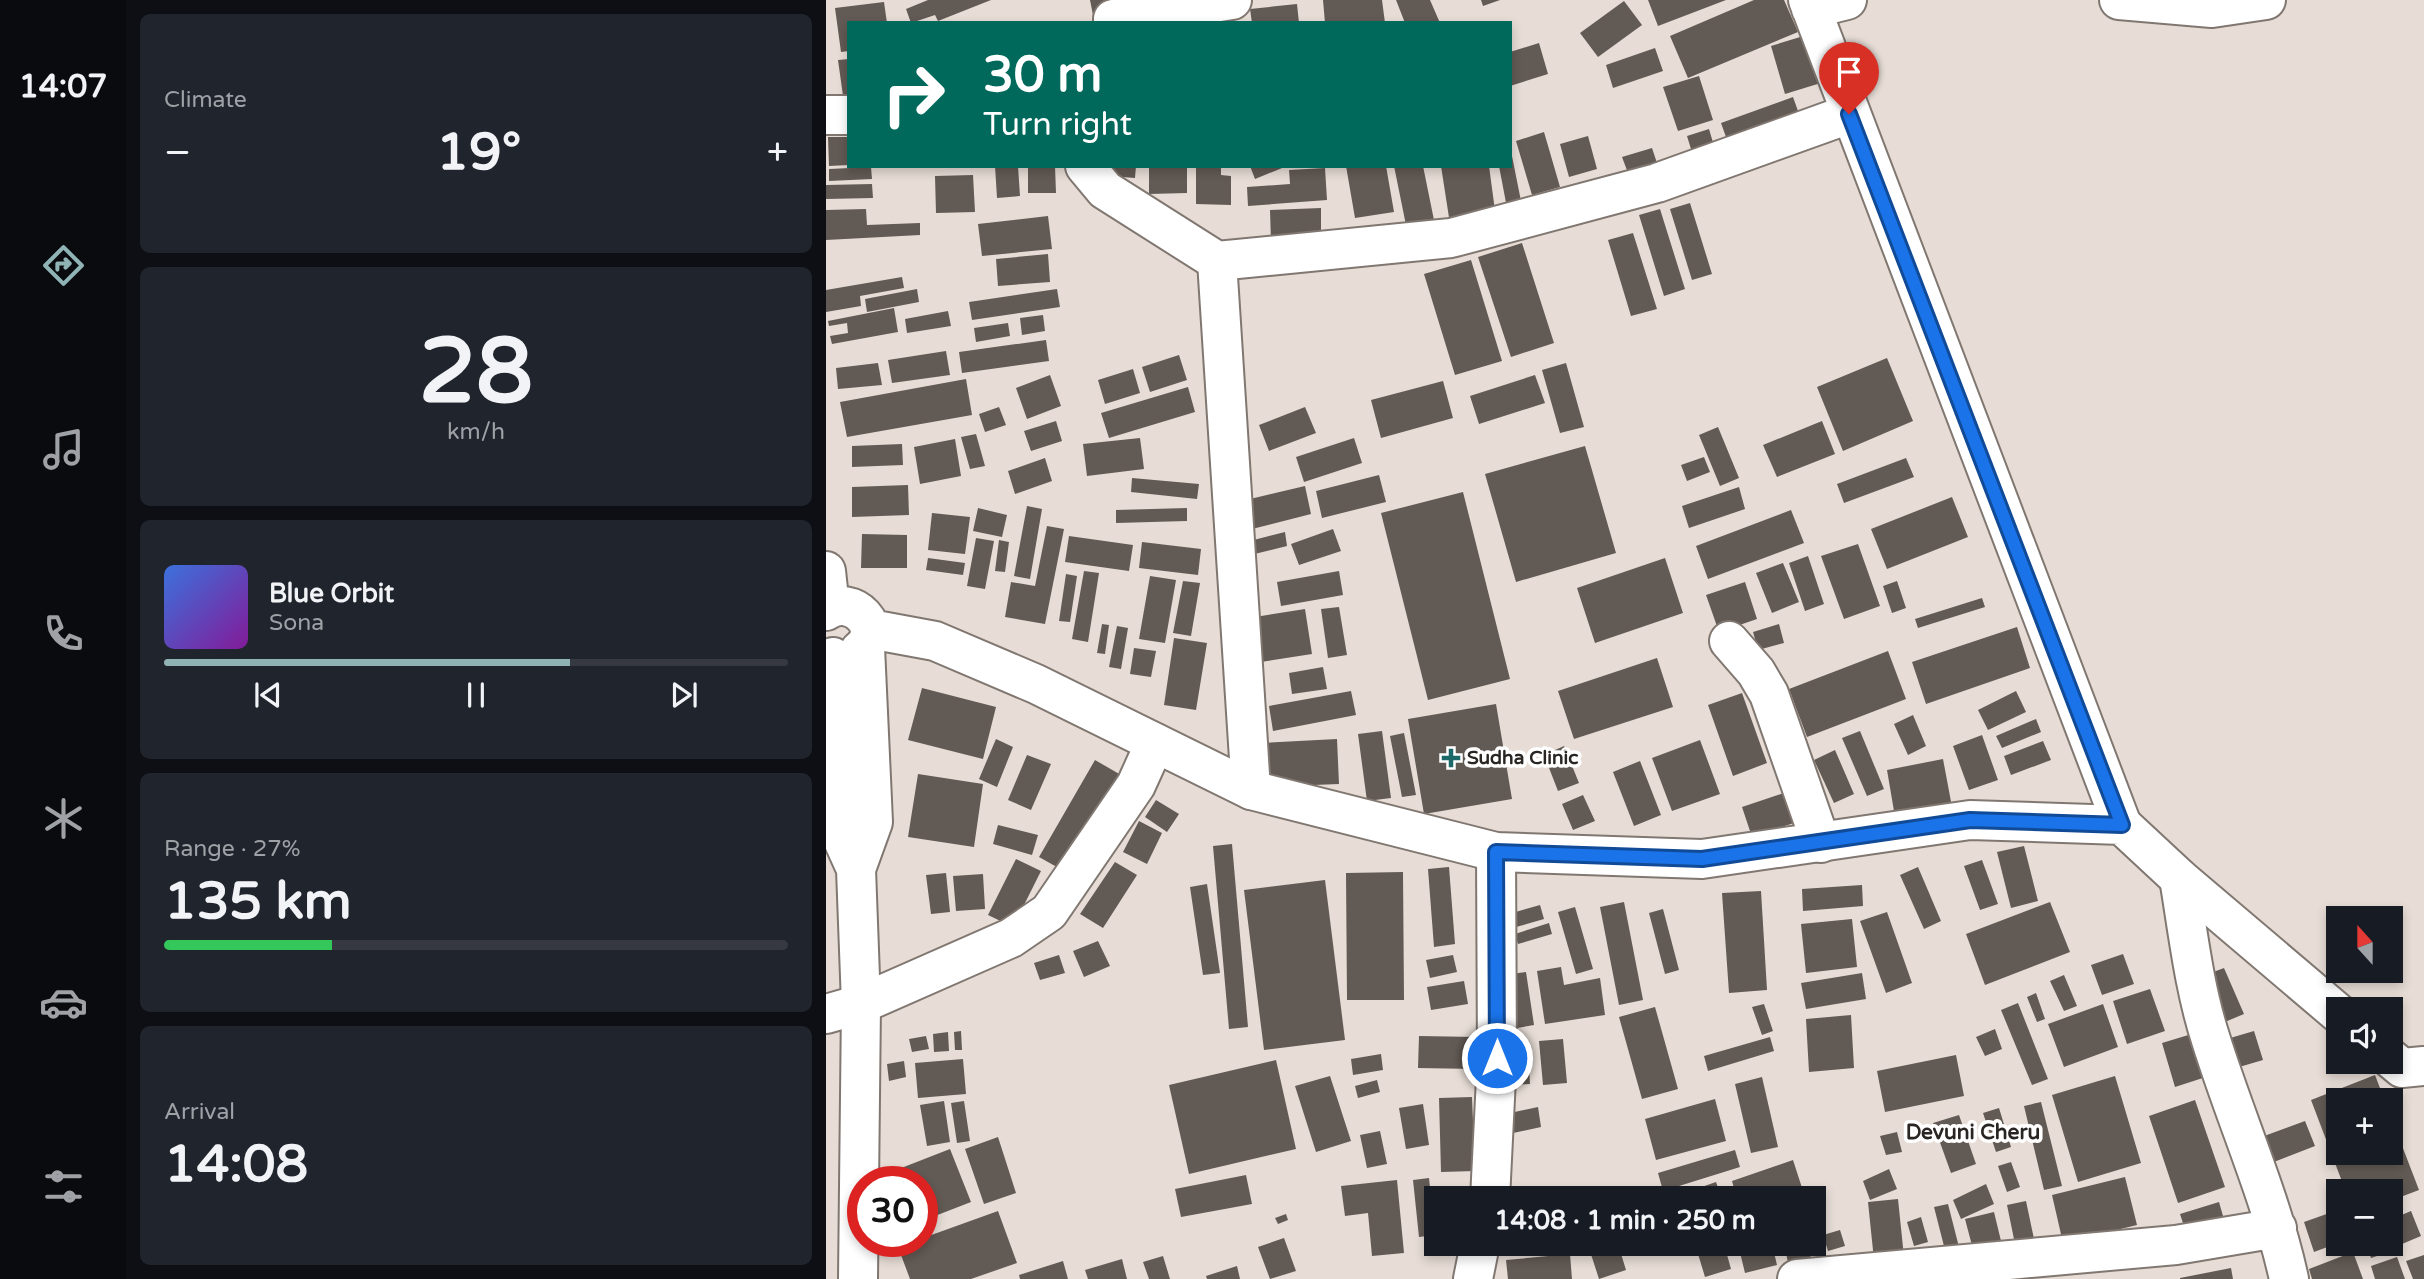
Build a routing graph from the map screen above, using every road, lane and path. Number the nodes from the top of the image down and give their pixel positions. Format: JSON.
{"nodes":[{"id":1,"x":1232,"y":0,"type":"edge"},
{"id":2,"x":1847,"y":0,"type":"edge"},
{"id":3,"x":2119,"y":0,"type":"edge"},
{"id":4,"x":2266,"y":0,"type":"edge"},
{"id":5,"x":1809,"y":4,"type":"edge"},
{"id":6,"x":1112,"y":19,"type":"dead end"},
{"id":7,"x":826,"y":114,"type":"edge"},
{"id":8,"x":1849,"y":114,"type":"junction"},
{"id":9,"x":847,"y":115,"type":"edge"},
{"id":10,"x":1087,"y":168,"type":"edge"},
{"id":11,"x":1217,"y":261,"type":"junction"},
{"id":12,"x":827,"y":596,"type":"edge"},
{"id":13,"x":1728,"y":641,"type":"dead end"},
{"id":14,"x":848,"y":646,"type":"edge"},
{"id":15,"x":1155,"y":743,"type":"junction"},
{"id":16,"x":1251,"y":790,"type":"junction"},
{"id":17,"x":2122,"y":825,"type":"junction"},
{"id":18,"x":1821,"y":843,"type":"junction"},
{"id":19,"x":1496,"y":852,"type":"junction"},
{"id":20,"x":2179,"y":878,"type":"junction"},
{"id":21,"x":2326,"y":1003,"type":"edge"},
{"id":22,"x":844,"y":1009,"type":"edge"},
{"id":23,"x":1491,"y":1186,"type":"edge"},
{"id":24,"x":2277,"y":1228,"type":"junction"},
{"id":25,"x":1478,"y":1256,"type":"edge"},
{"id":26,"x":858,"y":1279,"type":"edge"},
{"id":27,"x":1473,"y":1279,"type":"edge"},
{"id":28,"x":1797,"y":1279,"type":"edge"},
{"id":29,"x":2288,"y":1279,"type":"edge"}],
"edges":[{"from":1,"to":6,"type":"street"},
{"from":2,"to":5,"type":"street"},
{"from":3,"to":4,"type":"street"},
{"from":5,"to":8,"type":"street"},
{"from":7,"to":9,"type":"street"},
{"from":8,"to":11,"type":"street"},
{"from":8,"to":17,"type":"street"},
{"from":10,"to":11,"type":"street"},
{"from":11,"to":16,"type":"street"},
{"from":12,"to":14,"type":"street"},
{"from":13,"to":18,"type":"street"},
{"from":14,"to":15,"type":"street"},
{"from":14,"to":22,"type":"street"},
{"from":15,"to":16,"type":"street"},
{"from":15,"to":22,"type":"street"},
{"from":16,"to":19,"type":"street"},
{"from":17,"to":18,"type":"street"},
{"from":17,"to":20,"type":"street"},
{"from":18,"to":19,"type":"street"},
{"from":19,"to":23,"type":"street"},
{"from":20,"to":21,"type":"street"},
{"from":20,"to":24,"type":"street"},
{"from":22,"to":26,"type":"street"},
{"from":24,"to":28,"type":"street"},
{"from":24,"to":29,"type":"street"},
{"from":25,"to":27,"type":"street"}]}
